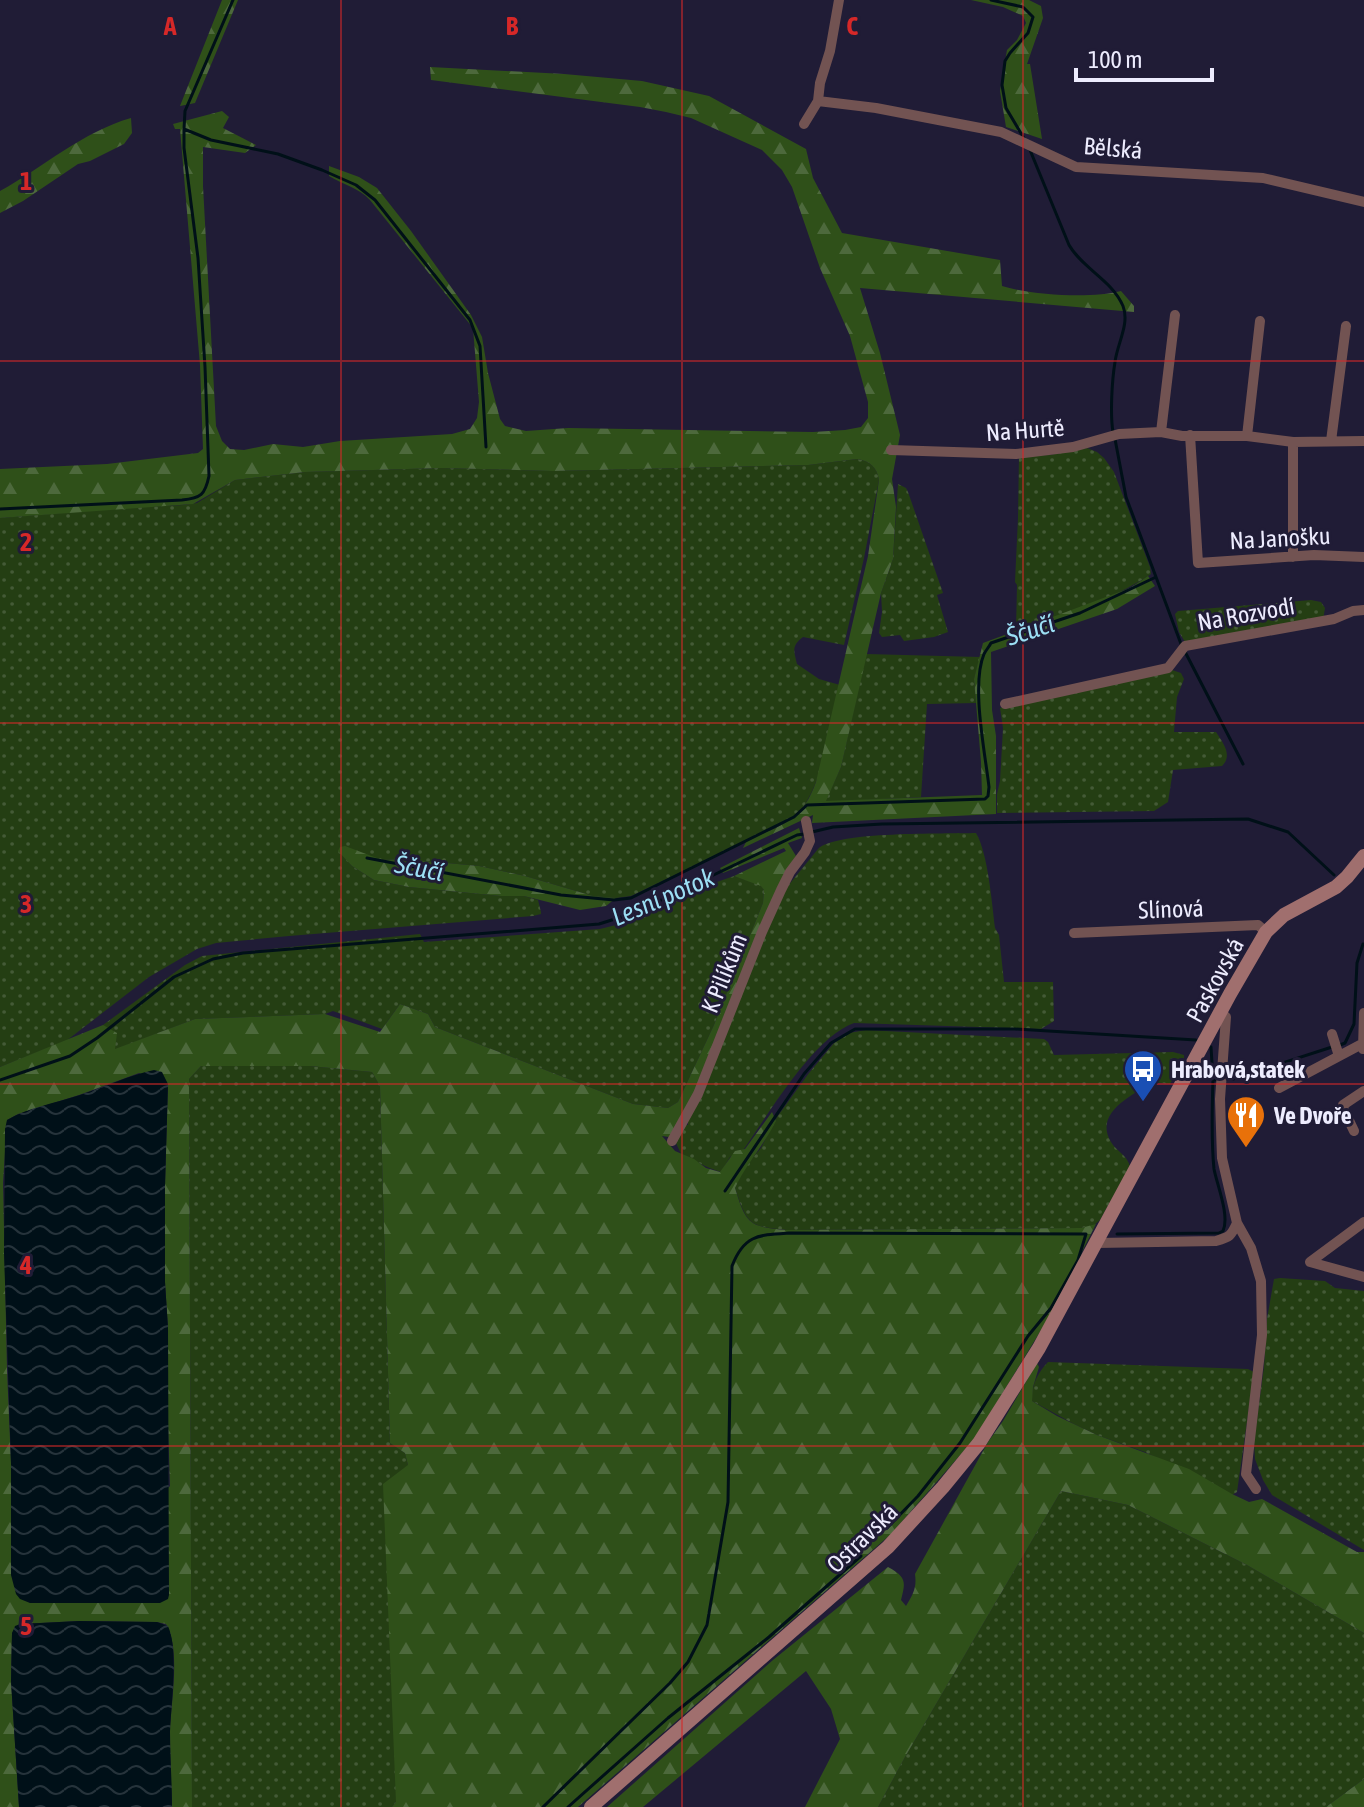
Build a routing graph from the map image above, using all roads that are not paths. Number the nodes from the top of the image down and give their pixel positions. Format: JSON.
{"nodes":[{"id":1,"x":839,"y":0,"type":"edge"},
{"id":2,"x":818,"y":101,"type":"junction"},
{"id":3,"x":804,"y":124,"type":"dead end"},
{"id":4,"x":1364,"y":202,"type":"edge"},
{"id":5,"x":1175,"y":315,"type":"dead end"},
{"id":6,"x":1260,"y":321,"type":"dead end"},
{"id":7,"x":1346,"y":326,"type":"dead end"},
{"id":8,"x":1161,"y":432,"type":"junction"},
{"id":9,"x":1190,"y":435,"type":"junction"},
{"id":10,"x":1247,"y":436,"type":"junction"},
{"id":11,"x":1331,"y":441,"type":"junction"},
{"id":12,"x":1364,"y":441,"type":"edge"},
{"id":13,"x":1293,"y":442,"type":"junction"},
{"id":14,"x":891,"y":450,"type":"dead end"},
{"id":15,"x":1293,"y":557,"type":"junction"},
{"id":16,"x":1364,"y":557,"type":"edge"},
{"id":17,"x":1364,"y":610,"type":"edge"},
{"id":18,"x":1005,"y":704,"type":"dead end"},
{"id":19,"x":806,"y":824,"type":"dead end"},
{"id":20,"x":1364,"y":858,"type":"edge"},
{"id":21,"x":1266,"y":932,"type":"junction"},
{"id":22,"x":1074,"y":933,"type":"dead end"},
{"id":23,"x":1221,"y":1013,"type":"junction"},
{"id":24,"x":1364,"y":1013,"type":"edge"},
{"id":25,"x":1363,"y":1047,"type":"edge"},
{"id":26,"x":1279,"y":1088,"type":"dead end"},
{"id":27,"x":1364,"y":1091,"type":"edge"},
{"id":28,"x":1354,"y":1131,"type":"dead end"},
{"id":29,"x":672,"y":1141,"type":"dead end"},
{"id":30,"x":1364,"y":1222,"type":"edge"},
{"id":31,"x":1237,"y":1223,"type":"junction"},
{"id":32,"x":1359,"y":1231,"type":"edge"},
{"id":33,"x":1097,"y":1243,"type":"junction"},
{"id":34,"x":1364,"y":1277,"type":"edge"},
{"id":35,"x":1256,"y":1489,"type":"dead end"},
{"id":36,"x":591,"y":1807,"type":"edge"}],
"edges":[{"from":1,"to":2,"type":"street"},
{"from":2,"to":3,"type":"street"},
{"from":2,"to":4,"type":"street","name":"Bělská"},
{"from":5,"to":8,"type":"street"},
{"from":6,"to":10,"type":"street"},
{"from":7,"to":11,"type":"street"},
{"from":8,"to":9,"type":"street","name":"Na Hurtě"},
{"from":8,"to":14,"type":"street","name":"Na Hurtě"},
{"from":9,"to":10,"type":"street","name":"Na Hurtě"},
{"from":9,"to":15,"type":"street","name":"Na Janošku"},
{"from":10,"to":13,"type":"street","name":"Na Hurtě"},
{"from":11,"to":12,"type":"street","name":"Na Hurtě"},
{"from":11,"to":13,"type":"street","name":"Na Hurtě"},
{"from":13,"to":15,"type":"street"},
{"from":15,"to":16,"type":"street","name":"Na Janošku"},
{"from":17,"to":18,"type":"street","name":"Na Rozvodí"},
{"from":19,"to":29,"type":"street","name":"K Pilíkům"},
{"from":20,"to":21,"type":"street","name":"Paskovská"},
{"from":21,"to":22,"type":"street","name":"Slínová"},
{"from":21,"to":23,"type":"street","name":"Paskovská"},
{"from":23,"to":31,"type":"street"},
{"from":23,"to":33,"type":"street","name":"Paskovská"},
{"from":24,"to":25,"type":"street"},
{"from":25,"to":26,"type":"street"},
{"from":27,"to":28,"type":"street"},
{"from":30,"to":32,"type":"street"},
{"from":31,"to":33,"type":"street"},
{"from":31,"to":35,"type":"street"},
{"from":32,"to":34,"type":"street"},
{"from":33,"to":36,"type":"street","name":"Ostravská"}]}
